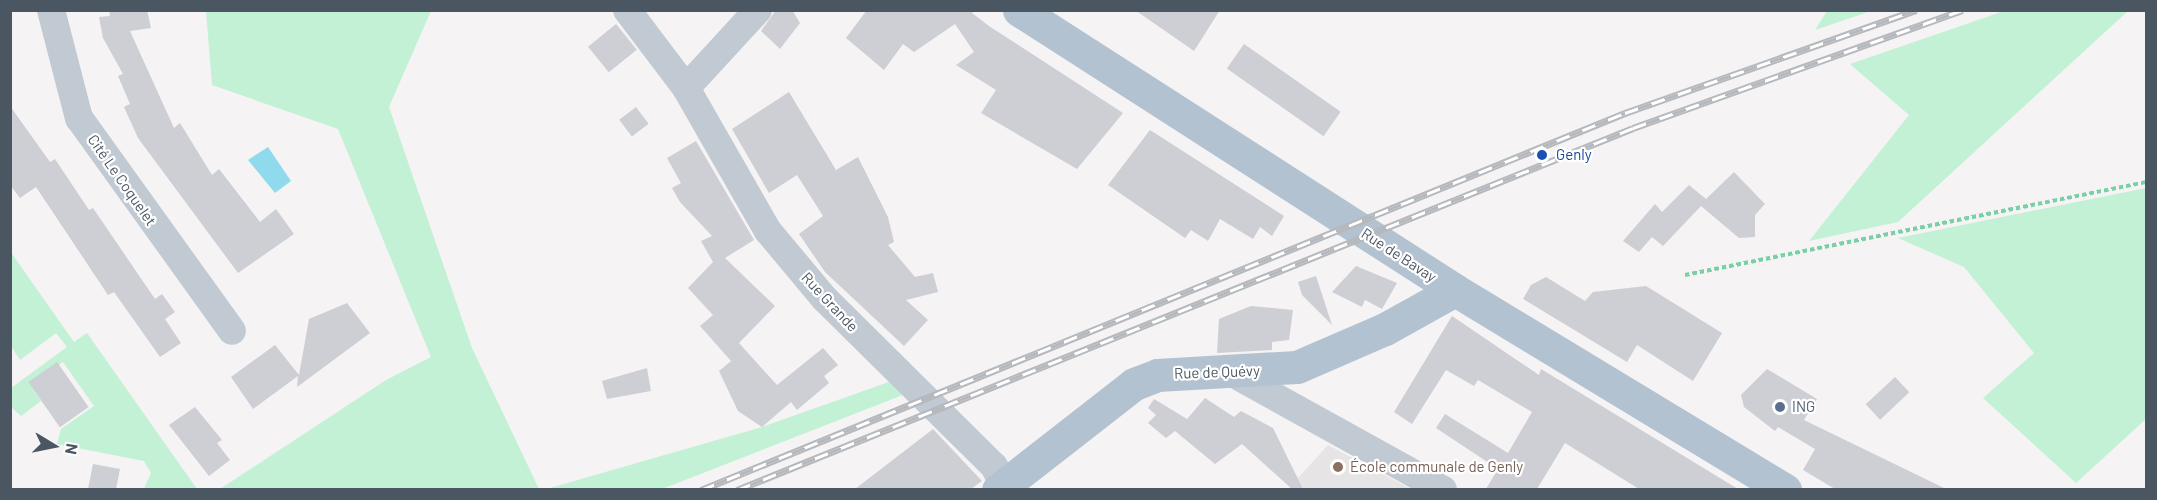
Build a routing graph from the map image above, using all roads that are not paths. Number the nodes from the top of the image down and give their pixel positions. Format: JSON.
{"nodes":[{"id":1,"x":51,"y":10,"type":"edge"},
{"id":2,"x":627,"y":10,"type":"edge"},
{"id":3,"x":758,"y":10,"type":"edge"},
{"id":4,"x":1019,"y":10,"type":"edge"},
{"id":5,"x":686,"y":88,"type":"junction"},
{"id":6,"x":1455,"y":290,"type":"junction"},
{"id":7,"x":232,"y":331,"type":"dead end"},
{"id":8,"x":1234,"y":375,"type":"junction"},
{"id":9,"x":1003,"y":488,"type":"edge"},
{"id":10,"x":1443,"y":489,"type":"edge"},
{"id":11,"x":1785,"y":489,"type":"edge"}],
"edges":[{"from":1,"to":7,"type":"street","name":"Cité Le Coquelet"},
{"from":2,"to":5,"type":"street","name":"Rue Grande"},
{"from":3,"to":5,"type":"street"},
{"from":4,"to":6,"type":"main road","name":"Rue de Bavay"},
{"from":5,"to":9,"type":"street","name":"Rue Grande"},
{"from":6,"to":8,"type":"main road","name":"Rue de Quévy"},
{"from":6,"to":11,"type":"main road","name":"Rue de Bavay"},
{"from":8,"to":9,"type":"main road","name":"Rue de Quévy"},
{"from":8,"to":10,"type":"street"}]}
